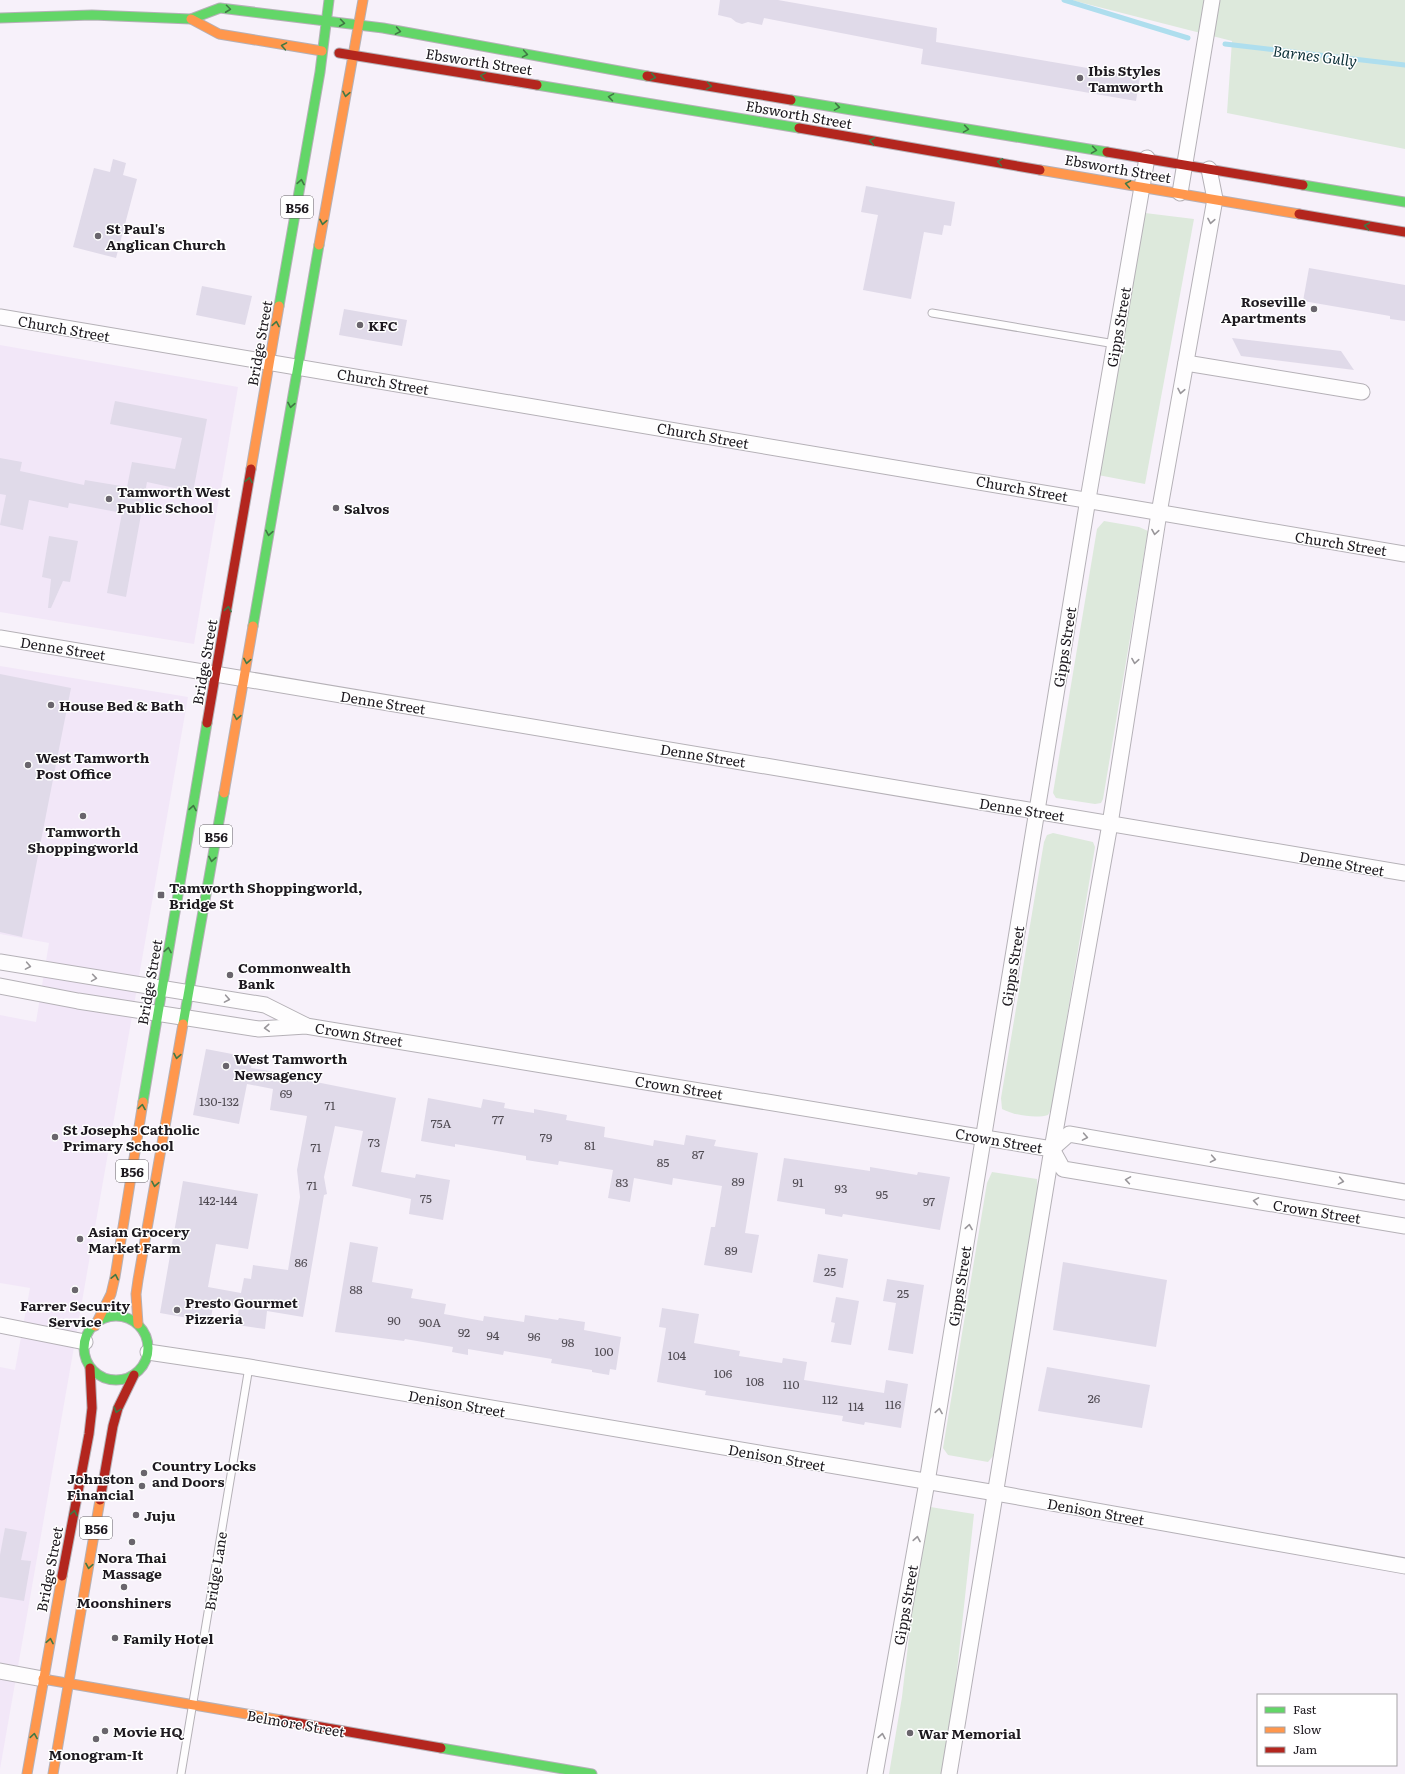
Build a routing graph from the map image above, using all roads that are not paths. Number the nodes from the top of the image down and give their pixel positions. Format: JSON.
{"nodes":[{"id":1,"x":330,"y":0,"type":"edge"},
{"id":2,"x":363,"y":0,"type":"edge"},
{"id":3,"x":1212,"y":0,"type":"edge"},
{"id":4,"x":0,"y":18,"type":"edge"},
{"id":5,"x":191,"y":19,"type":"junction"},
{"id":6,"x":326,"y":21,"type":"junction"},
{"id":7,"x":359,"y":26,"type":"junction"},
{"id":8,"x":322,"y":51,"type":"junction"},
{"id":9,"x":353,"y":56,"type":"junction"},
{"id":10,"x":1147,"y":158,"type":"junction"},
{"id":11,"x":1185,"y":165,"type":"junction"},
{"id":12,"x":1209,"y":169,"type":"junction"},
{"id":13,"x":1143,"y":187,"type":"junction"},
{"id":14,"x":1180,"y":193,"type":"junction"},
{"id":15,"x":1215,"y":199,"type":"junction"},
{"id":16,"x":1405,"y":202,"type":"edge"},
{"id":17,"x":1405,"y":232,"type":"edge"},
{"id":18,"x":932,"y":313,"type":"dead end"},
{"id":19,"x":0,"y":317,"type":"edge"},
{"id":20,"x":1115,"y":344,"type":"junction"},
{"id":21,"x":270,"y":362,"type":"junction"},
{"id":22,"x":1186,"y":363,"type":"junction"},
{"id":23,"x":297,"y":366,"type":"junction"},
{"id":24,"x":1362,"y":392,"type":"dead end"},
{"id":25,"x":1088,"y":499,"type":"junction"},
{"id":26,"x":1158,"y":513,"type":"junction"},
{"id":27,"x":1405,"y":554,"type":"edge"},
{"id":28,"x":0,"y":638,"type":"edge"},
{"id":29,"x":216,"y":675,"type":"junction"},
{"id":30,"x":244,"y":679,"type":"junction"},
{"id":31,"x":1038,"y":811,"type":"junction"},
{"id":32,"x":1110,"y":824,"type":"junction"},
{"id":33,"x":1405,"y":873,"type":"edge"},
{"id":34,"x":0,"y":962,"type":"edge"},
{"id":35,"x":0,"y":986,"type":"edge"},
{"id":36,"x":161,"y":988,"type":"junction"},
{"id":37,"x":188,"y":993,"type":"junction"},
{"id":38,"x":157,"y":1013,"type":"junction"},
{"id":39,"x":184,"y":1018,"type":"junction"},
{"id":40,"x":306,"y":1026,"type":"junction"},
{"id":41,"x":984,"y":1138,"type":"junction"},
{"id":42,"x":1052,"y":1149,"type":"junction"},
{"id":43,"x":1405,"y":1192,"type":"edge"},
{"id":44,"x":1405,"y":1226,"type":"edge"},
{"id":45,"x":138,"y":1324,"type":"junction"},
{"id":46,"x":0,"y":1325,"type":"edge"},
{"id":47,"x":95,"y":1326,"type":"junction"},
{"id":48,"x":85,"y":1342,"type":"junction"},
{"id":49,"x":148,"y":1352,"type":"junction"},
{"id":50,"x":249,"y":1367,"type":"junction"},
{"id":51,"x":90,"y":1368,"type":"junction"},
{"id":52,"x":134,"y":1375,"type":"junction"},
{"id":53,"x":927,"y":1482,"type":"junction"},
{"id":54,"x":996,"y":1494,"type":"junction"},
{"id":55,"x":1405,"y":1566,"type":"edge"},
{"id":56,"x":0,"y":1671,"type":"edge"},
{"id":57,"x":43,"y":1679,"type":"junction"},
{"id":58,"x":70,"y":1684,"type":"junction"},
{"id":59,"x":194,"y":1705,"type":"junction"},
{"id":60,"x":27,"y":1774,"type":"edge"},
{"id":61,"x":53,"y":1774,"type":"edge"},
{"id":62,"x":181,"y":1774,"type":"edge"},
{"id":63,"x":592,"y":1774,"type":"edge"},
{"id":64,"x":875,"y":1774,"type":"edge"},
{"id":65,"x":949,"y":1774,"type":"edge"}],
"edges":[{"from":1,"to":6,"type":"main road","name":"Bridge Street","number":"B56"},
{"from":2,"to":7,"type":"main road","number":"B56"},
{"from":3,"to":11,"type":"street"},
{"from":4,"to":5,"type":"main road","name":"Ebsworth Street"},
{"from":5,"to":6,"type":"main road","name":"Ebsworth Street","one_way":true},
{"from":8,"to":5,"type":"main road","name":"Ebsworth Street","one_way":true},
{"from":6,"to":7,"type":"main road","name":"Ebsworth Street","one_way":true},
{"from":6,"to":8,"type":"main road","name":"Bridge Street","number":"B56"},
{"from":7,"to":9,"type":"main road","number":"B56"},
{"from":7,"to":10,"type":"main road","name":"Ebsworth Street","one_way":true},
{"from":8,"to":9,"type":"main road","name":"Ebsworth Street"},
{"from":21,"to":8,"type":"main road","name":"Bridge Street","number":"B56","one_way":true},
{"from":13,"to":9,"type":"main road","name":"Ebsworth Street","one_way":true},
{"from":9,"to":23,"type":"main road","number":"B56","one_way":true},
{"from":10,"to":11,"type":"main road","name":"Ebsworth Street"},
{"from":10,"to":13,"type":"street","name":"Gipps Street"},
{"from":11,"to":12,"type":"main road","name":"Ebsworth Street"},
{"from":11,"to":14,"type":"street"},
{"from":12,"to":15,"type":"street"},
{"from":12,"to":16,"type":"main road","name":"Ebsworth Street"},
{"from":13,"to":14,"type":"main road","name":"Ebsworth Street"},
{"from":13,"to":20,"type":"street","name":"Gipps Street"},
{"from":14,"to":15,"type":"main road","name":"Ebsworth Street"},
{"from":17,"to":15,"type":"main road","name":"Ebsworth Street","one_way":true},
{"from":15,"to":22,"type":"street","one_way":true},
{"from":18,"to":20,"type":"lane"},
{"from":19,"to":21,"type":"street","name":"Church Street"},
{"from":20,"to":25,"type":"street","name":"Gipps Street"},
{"from":21,"to":23,"type":"street","name":"Church Street"},
{"from":29,"to":21,"type":"main road","name":"Bridge Street","number":"B56","one_way":true},
{"from":22,"to":24,"type":"street"},
{"from":22,"to":26,"type":"street","one_way":true},
{"from":23,"to":25,"type":"street","name":"Church Street"},
{"from":23,"to":30,"type":"main road","number":"B56","one_way":true},
{"from":25,"to":26,"type":"street","name":"Church Street"},
{"from":25,"to":31,"type":"street","name":"Gipps Street"},
{"from":26,"to":27,"type":"street","name":"Church Street"},
{"from":26,"to":32,"type":"street","one_way":true},
{"from":28,"to":29,"type":"street","name":"Denne Street"},
{"from":29,"to":30,"type":"street","name":"Denne Street"},
{"from":36,"to":29,"type":"main road","name":"Bridge Street","number":"B56","one_way":true},
{"from":30,"to":31,"type":"street","name":"Denne Street"},
{"from":30,"to":37,"type":"main road","number":"B56","one_way":true},
{"from":31,"to":32,"type":"street","name":"Denne Street"},
{"from":31,"to":41,"type":"street","name":"Gipps Street"},
{"from":32,"to":33,"type":"street","name":"Denne Street"},
{"from":32,"to":42,"type":"street"},
{"from":34,"to":36,"type":"street","name":"Crown Street","one_way":true},
{"from":35,"to":38,"type":"street","name":"Crown Street"},
{"from":36,"to":37,"type":"street","name":"Crown Street"},
{"from":36,"to":38,"type":"main road","name":"Bridge Street","number":"B56"},
{"from":37,"to":39,"type":"main road","number":"B56"},
{"from":37,"to":40,"type":"street","name":"Crown Street","one_way":true},
{"from":38,"to":39,"type":"street","name":"Crown Street"},
{"from":47,"to":38,"type":"main road","name":"Bridge Street","number":"B56","one_way":true},
{"from":40,"to":39,"type":"street","name":"Crown Street","one_way":true},
{"from":39,"to":45,"type":"main road","number":"B56","one_way":true},
{"from":40,"to":41,"type":"street","name":"Crown Street"},
{"from":41,"to":42,"type":"street","name":"Crown Street"},
{"from":53,"to":41,"type":"street","name":"Gipps Street","one_way":true},
{"from":42,"to":43,"type":"street","name":"Crown Street","one_way":true},
{"from":44,"to":42,"type":"street","name":"Crown Street","one_way":true},
{"from":42,"to":54,"type":"street"},
{"from":45,"to":47,"type":"main road"},
{"from":45,"to":49,"type":"main road","number":"B56"},
{"from":46,"to":48,"type":"street"},
{"from":47,"to":48,"type":"main road","number":"B56"},
{"from":48,"to":51,"type":"main road","number":"B56"},
{"from":49,"to":50,"type":"street","name":"Denison Street"},
{"from":49,"to":52,"type":"main road","number":"B56"},
{"from":50,"to":53,"type":"street","name":"Denison Street"},
{"from":50,"to":59,"type":"lane","name":"Bridge Lane"},
{"from":51,"to":52,"type":"main road"},
{"from":57,"to":51,"type":"main road","name":"Bridge Street","number":"B56","one_way":true},
{"from":52,"to":58,"type":"main road","number":"B56","one_way":true},
{"from":53,"to":54,"type":"street","name":"Denison Street"},
{"from":64,"to":53,"type":"street","name":"Gipps Street","one_way":true},
{"from":54,"to":55,"type":"street","name":"Denison Street"},
{"from":54,"to":65,"type":"street"},
{"from":56,"to":57,"type":"street","name":"Belmore Street"},
{"from":57,"to":58,"type":"main road","name":"Belmore Street"},
{"from":60,"to":57,"type":"main road","name":"Bridge Street","number":"B56","one_way":true},
{"from":58,"to":59,"type":"main road","name":"Belmore Street"},
{"from":58,"to":61,"type":"main road","number":"B56"},
{"from":59,"to":62,"type":"lane","name":"Bridge Lane"},
{"from":59,"to":63,"type":"main road","name":"Belmore Street"}]}
